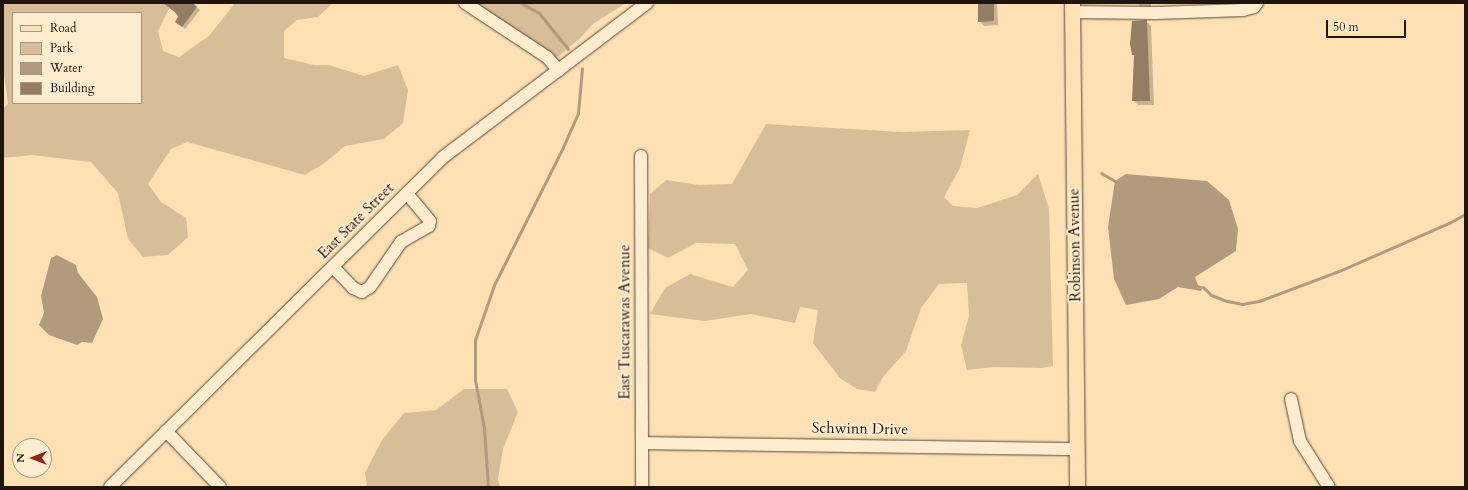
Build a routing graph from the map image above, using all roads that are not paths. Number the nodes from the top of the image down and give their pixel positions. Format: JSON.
{"nodes":[{"id":1,"x":465,"y":3,"type":"edge"},
{"id":2,"x":646,"y":3,"type":"edge"},
{"id":3,"x":1258,"y":3,"type":"edge"},
{"id":4,"x":1072,"y":8,"type":"edge"},
{"id":5,"x":558,"y":71,"type":"junction"},
{"id":6,"x":641,"y":156,"type":"dead end"},
{"id":7,"x":407,"y":194,"type":"junction"},
{"id":8,"x":333,"y":267,"type":"junction"},
{"id":9,"x":1291,"y":399,"type":"dead end"},
{"id":10,"x":166,"y":431,"type":"junction"},
{"id":11,"x":642,"y":443,"type":"junction"},
{"id":12,"x":1077,"y":449,"type":"junction"},
{"id":13,"x":110,"y":487,"type":"edge"},
{"id":14,"x":220,"y":487,"type":"edge"},
{"id":15,"x":642,"y":487,"type":"edge"},
{"id":16,"x":1077,"y":487,"type":"edge"},
{"id":17,"x":1329,"y":487,"type":"edge"}],
"edges":[{"from":1,"to":5,"type":"street"},
{"from":2,"to":5,"type":"street","name":"East State Street"},
{"from":3,"to":4,"type":"street"},
{"from":4,"to":12,"type":"main road","name":"Robinson Avenue"},
{"from":5,"to":7,"type":"street","name":"East State Street"},
{"from":6,"to":11,"type":"street","name":"East Tuscarawas Avenue"},
{"from":7,"to":8,"type":"street","name":"East State Street"},
{"from":7,"to":8,"type":"street"},
{"from":8,"to":10,"type":"street","name":"East State Street"},
{"from":9,"to":17,"type":"street"},
{"from":10,"to":13,"type":"street","name":"East State Street"},
{"from":10,"to":14,"type":"street"},
{"from":11,"to":12,"type":"street","name":"Schwinn Drive"},
{"from":11,"to":15,"type":"street","name":"East Tuscarawas Avenue"},
{"from":12,"to":16,"type":"main road","name":"Robinson Avenue"}]}
